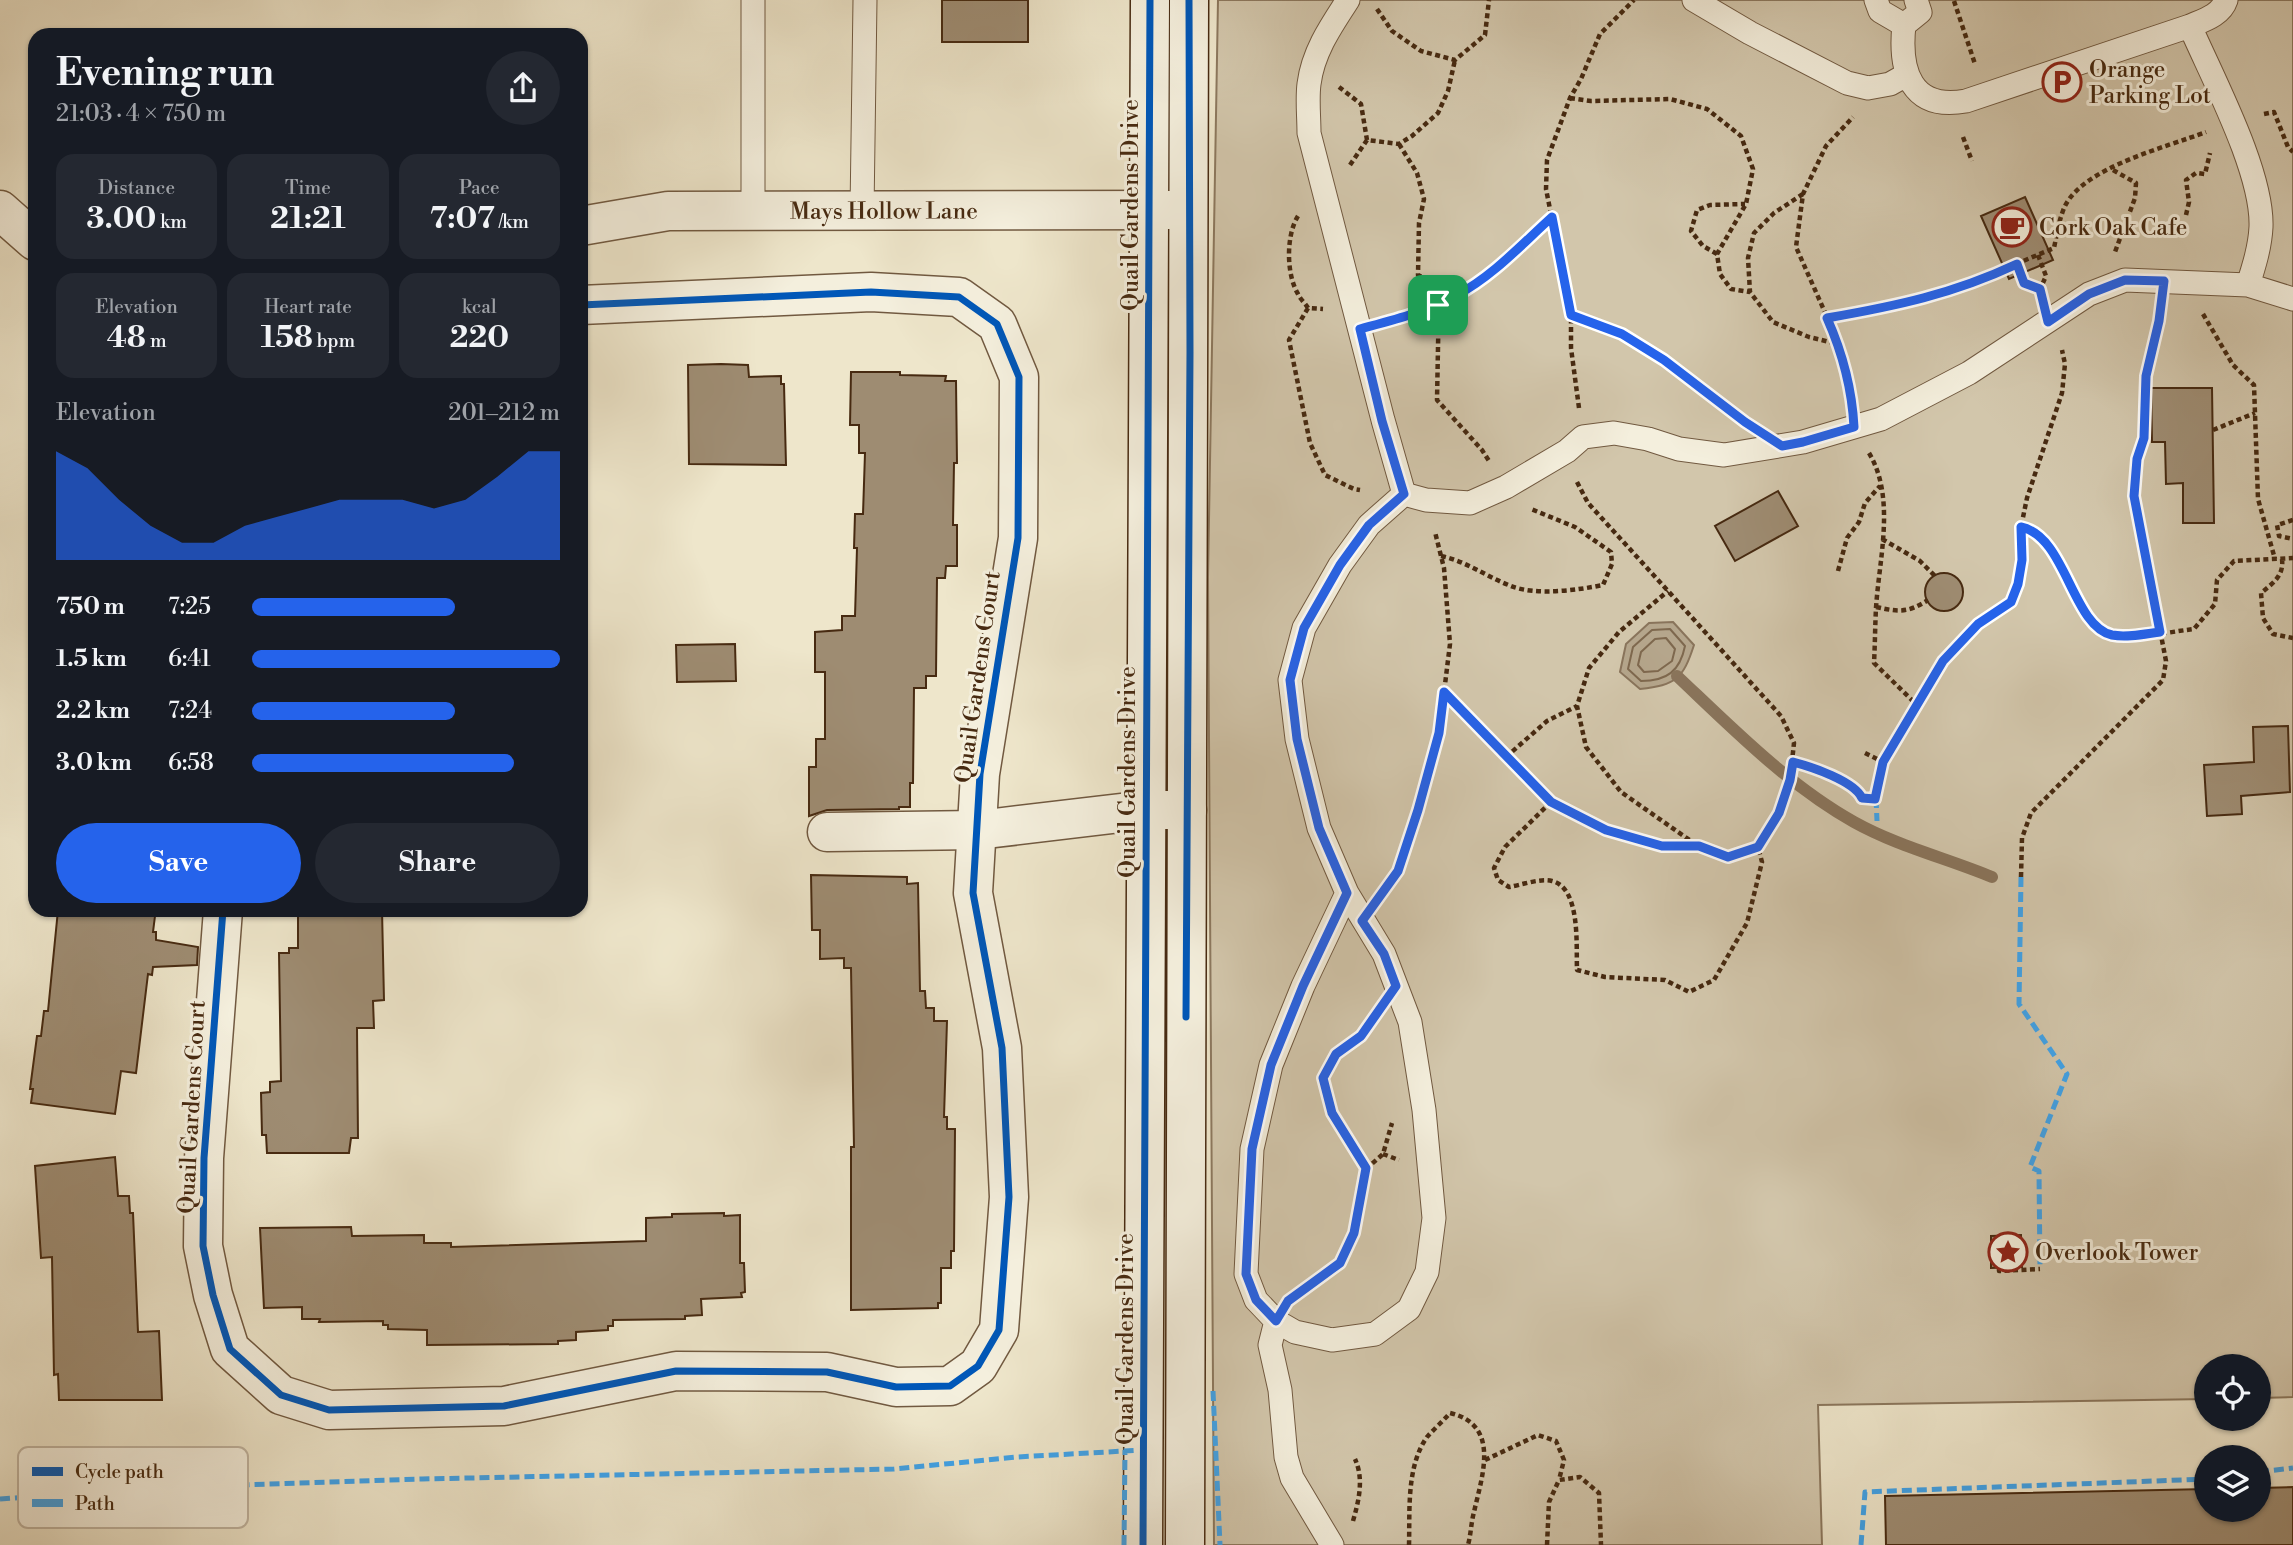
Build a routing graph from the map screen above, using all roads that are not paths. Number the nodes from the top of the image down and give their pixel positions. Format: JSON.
{"nodes":[{"id":1,"x":753,"y":0,"type":"edge"},
{"id":2,"x":865,"y":0,"type":"edge"},
{"id":3,"x":1150,"y":0,"type":"edge"},
{"id":4,"x":1189,"y":0,"type":"edge"},
{"id":5,"x":1348,"y":0,"type":"edge"},
{"id":6,"x":1694,"y":0,"type":"edge"},
{"id":7,"x":1876,"y":0,"type":"edge"},
{"id":8,"x":2226,"y":0,"type":"edge"},
{"id":9,"x":1913,"y":13,"type":"edge"},
{"id":10,"x":2190,"y":26,"type":"junction"},
{"id":11,"x":1906,"y":75,"type":"junction"},
{"id":12,"x":0,"y":210,"type":"edge"},
{"id":13,"x":1149,"y":210,"type":"junction"},
{"id":14,"x":1190,"y":210,"type":"junction"},
{"id":15,"x":754,"y":211,"type":"junction"},
{"id":16,"x":862,"y":211,"type":"junction"},
{"id":17,"x":588,"y":225,"type":"edge"},
{"id":18,"x":28,"y":235,"type":"edge"},
{"id":19,"x":2248,"y":285,"type":"junction"},
{"id":20,"x":2293,"y":299,"type":"edge"},
{"id":21,"x":588,"y":305,"type":"edge"},
{"id":22,"x":1404,"y":494,"type":"junction"},
{"id":23,"x":1146,"y":810,"type":"junction"},
{"id":24,"x":1187,"y":810,"type":"junction"},
{"id":25,"x":978,"y":831,"type":"junction"},
{"id":26,"x":827,"y":832,"type":"dead end"},
{"id":27,"x":1347,"y":893,"type":"junction"},
{"id":28,"x":222,"y":917,"type":"edge"},
{"id":29,"x":1276,"y":1321,"type":"junction"},
{"id":30,"x":1143,"y":1545,"type":"edge"},
{"id":31,"x":1185,"y":1545,"type":"edge"},
{"id":32,"x":1332,"y":1545,"type":"edge"}],
"edges":[{"from":1,"to":15,"type":"lane"},
{"from":2,"to":16,"type":"lane"},
{"from":3,"to":13,"type":"street","name":"Quail Gardens Drive"},
{"from":4,"to":14,"type":"street"},
{"from":5,"to":22,"type":"lane"},
{"from":6,"to":11,"type":"lane"},
{"from":7,"to":9,"type":"lane"},
{"from":8,"to":10,"type":"lane"},
{"from":9,"to":11,"type":"lane"},
{"from":10,"to":11,"type":"lane"},
{"from":10,"to":19,"type":"lane"},
{"from":12,"to":18,"type":"street"},
{"from":13,"to":14,"type":"street","name":"Mays Hollow Lane"},
{"from":13,"to":16,"type":"street","name":"Mays Hollow Lane"},
{"from":13,"to":23,"type":"street","name":"Quail Gardens Drive"},
{"from":14,"to":24,"type":"street"},
{"from":15,"to":16,"type":"street","name":"Mays Hollow Lane"},
{"from":15,"to":17,"type":"street","name":"Mays Hollow Lane"},
{"from":19,"to":20,"type":"lane"},
{"from":19,"to":22,"type":"lane"},
{"from":21,"to":25,"type":"street","name":"Quail Gardens Court"},
{"from":22,"to":27,"type":"lane"},
{"from":23,"to":24,"type":"street"},
{"from":23,"to":25,"type":"street"},
{"from":23,"to":30,"type":"street","name":"Quail Gardens Drive"},
{"from":24,"to":31,"type":"street"},
{"from":25,"to":26,"type":"street"},
{"from":25,"to":28,"type":"street","name":"Quail Gardens Court"},
{"from":27,"to":29,"type":"lane"},
{"from":27,"to":29,"type":"lane"},
{"from":29,"to":32,"type":"lane"}]}
